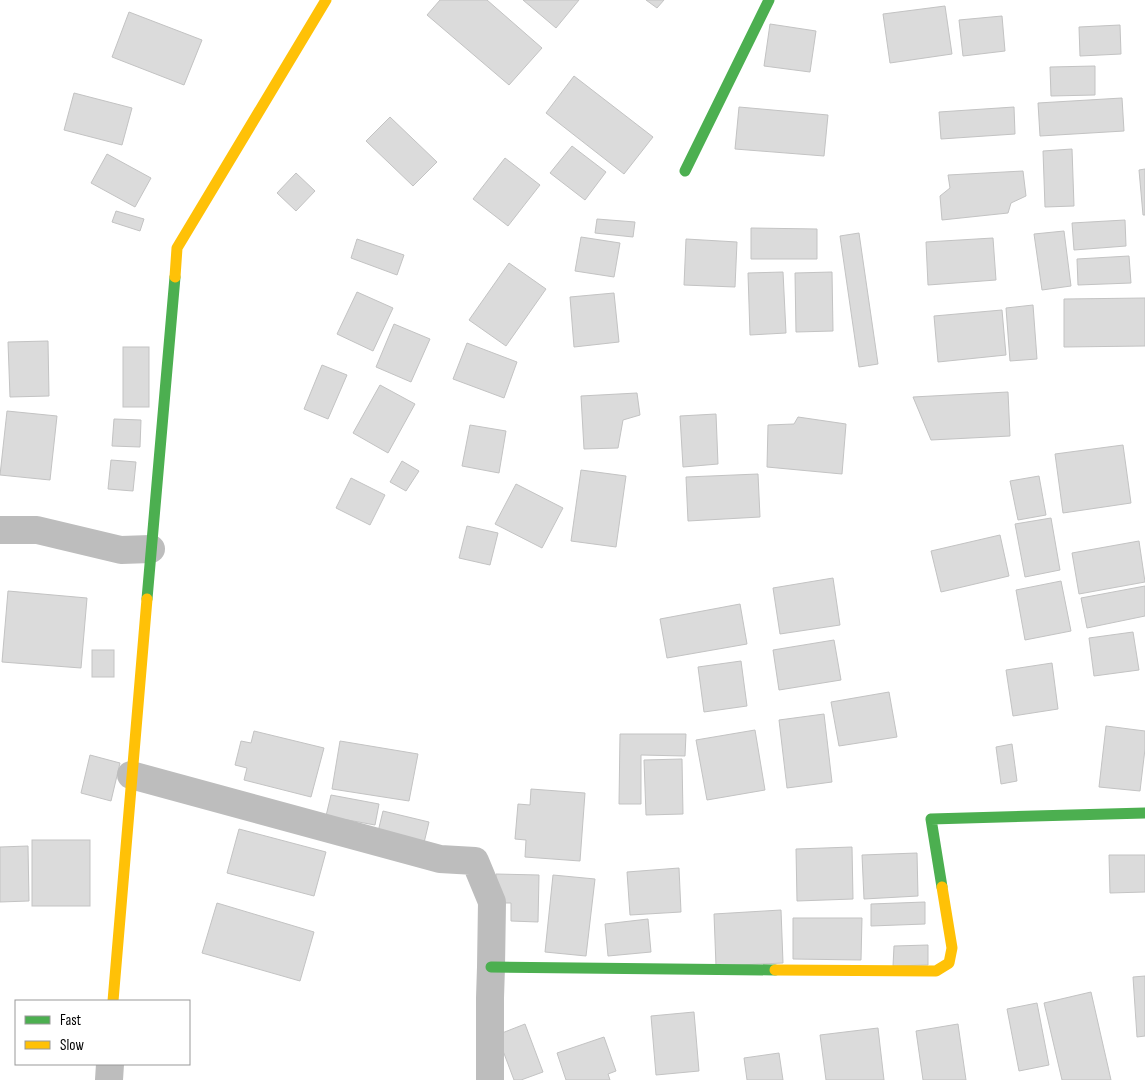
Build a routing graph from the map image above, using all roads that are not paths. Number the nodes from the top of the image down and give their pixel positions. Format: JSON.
{"nodes":[{"id":1,"x":326,"y":0,"type":"edge"},
{"id":2,"x":769,"y":0,"type":"edge"},
{"id":3,"x":685,"y":171,"type":"dead end"},
{"id":4,"x":0,"y":530,"type":"edge"},
{"id":5,"x":151,"y":549,"type":"junction"},
{"id":6,"x":131,"y":775,"type":"junction"},
{"id":7,"x":1145,"y":813,"type":"edge"},
{"id":8,"x":491,"y":967,"type":"junction"},
{"id":9,"x":113,"y":1000,"type":"edge"},
{"id":10,"x":110,"y":1065,"type":"edge"},
{"id":11,"x":109,"y":1080,"type":"edge"},
{"id":12,"x":490,"y":1080,"type":"edge"}],
"edges":[{"from":1,"to":5,"type":"street"},
{"from":2,"to":3,"type":"street"},
{"from":4,"to":5,"type":"street"},
{"from":5,"to":6,"type":"street"},
{"from":6,"to":8,"type":"street"},
{"from":6,"to":9,"type":"street"},
{"from":7,"to":8,"type":"street"},
{"from":8,"to":12,"type":"street"},
{"from":10,"to":11,"type":"street"}]}
